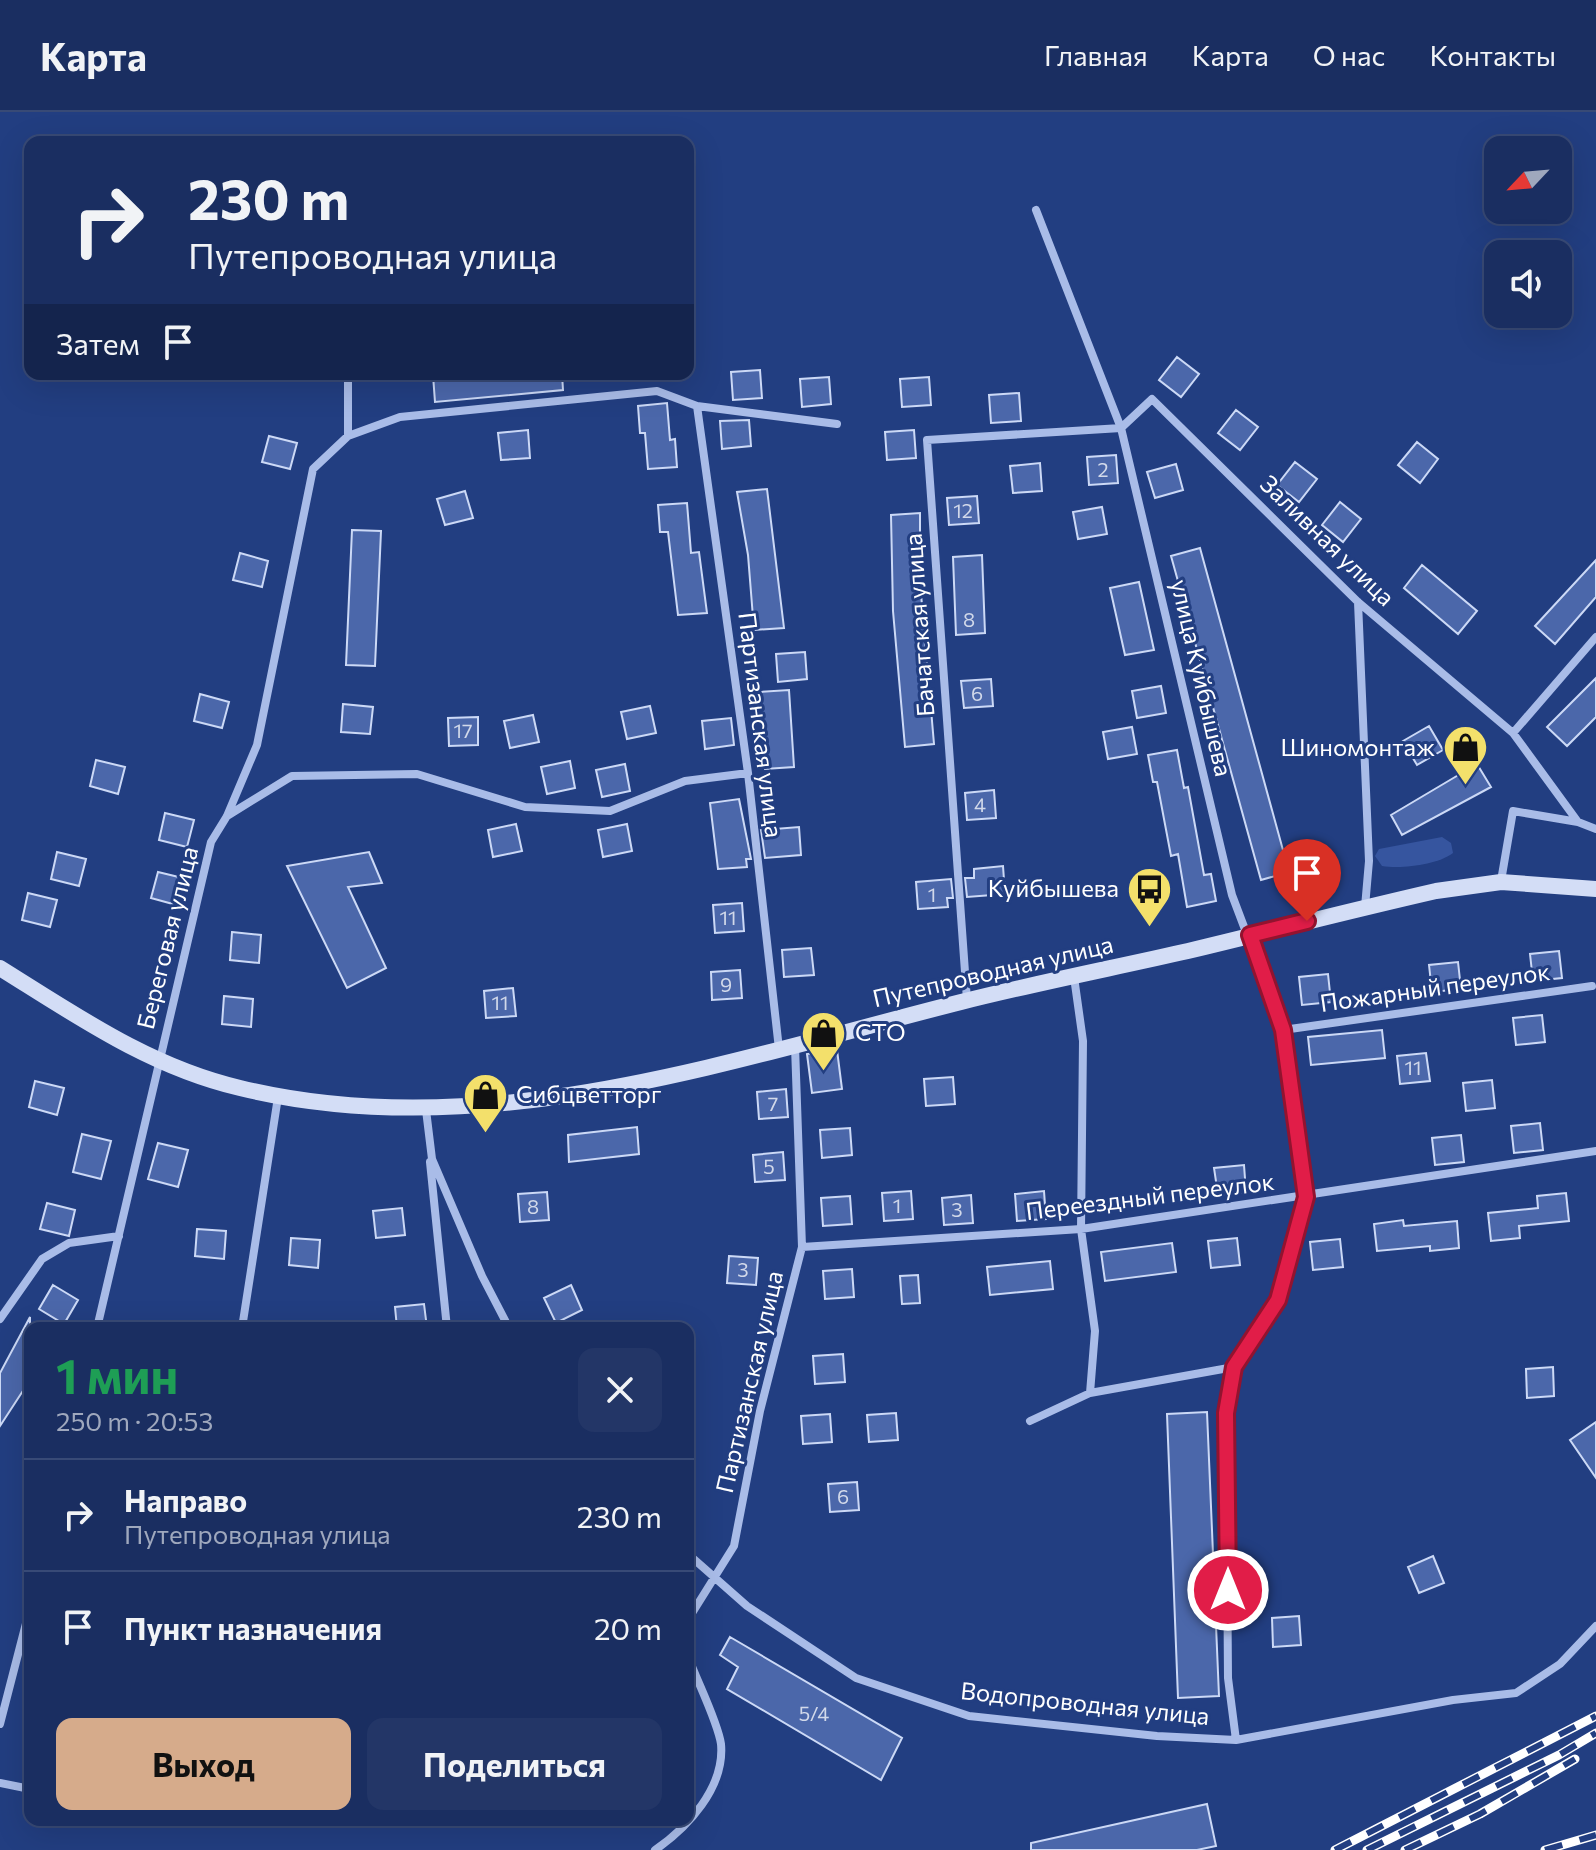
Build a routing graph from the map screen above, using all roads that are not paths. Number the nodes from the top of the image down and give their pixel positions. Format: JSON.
{"nodes":[{"id":1,"x":1036,"y":210,"type":"dead end"},
{"id":2,"x":348,"y":380,"type":"edge"},
{"id":3,"x":697,"y":406,"type":"junction"},
{"id":4,"x":837,"y":424,"type":"dead end"},
{"id":5,"x":1121,"y":428,"type":"junction"},
{"id":6,"x":348,"y":436,"type":"junction"},
{"id":7,"x":1358,"y":602,"type":"junction"},
{"id":8,"x":1596,"y":637,"type":"edge"},
{"id":9,"x":1513,"y":733,"type":"junction"},
{"id":10,"x":748,"y":773,"type":"junction"},
{"id":11,"x":227,"y":816,"type":"junction"},
{"id":12,"x":1578,"y":822,"type":"junction"},
{"id":13,"x":1596,"y":829,"type":"edge"},
{"id":14,"x":1501,"y":882,"type":"junction"},
{"id":15,"x":1596,"y":889,"type":"edge"},
{"id":16,"x":1365,"y":907,"type":"junction"},
{"id":17,"x":1250,"y":935,"type":"junction"},
{"id":18,"x":0,"y":968,"type":"edge"},
{"id":19,"x":1074,"y":977,"type":"junction"},
{"id":20,"x":1592,"y":986,"type":"dead end"},
{"id":21,"x":967,"y":1000,"type":"junction"},
{"id":22,"x":1283,"y":1030,"type":"junction"},
{"id":23,"x":787,"y":1047,"type":"junction"},
{"id":24,"x":158,"y":1062,"type":"junction"},
{"id":25,"x":278,"y":1097,"type":"junction"},
{"id":26,"x":426,"y":1116,"type":"junction"},
{"id":27,"x":1596,"y":1151,"type":"edge"},
{"id":28,"x":1306,"y":1197,"type":"junction"},
{"id":29,"x":1081,"y":1229,"type":"junction"},
{"id":30,"x":119,"y":1236,"type":"junction"},
{"id":31,"x":802,"y":1247,"type":"junction"},
{"id":32,"x":0,"y":1319,"type":"edge"},
{"id":33,"x":98,"y":1322,"type":"edge"},
{"id":34,"x":243,"y":1322,"type":"edge"},
{"id":35,"x":446,"y":1322,"type":"edge"},
{"id":36,"x":506,"y":1322,"type":"edge"},
{"id":37,"x":1234,"y":1367,"type":"junction"},
{"id":38,"x":1090,"y":1393,"type":"junction"},
{"id":39,"x":1030,"y":1421,"type":"dead end"},
{"id":40,"x":694,"y":1559,"type":"edge"},
{"id":41,"x":716,"y":1579,"type":"junction"},
{"id":42,"x":694,"y":1611,"type":"edge"},
{"id":43,"x":1596,"y":1626,"type":"edge"},
{"id":44,"x":24,"y":1631,"type":"edge"},
{"id":45,"x":694,"y":1672,"type":"edge"},
{"id":46,"x":0,"y":1724,"type":"edge"},
{"id":47,"x":1236,"y":1740,"type":"junction"},
{"id":48,"x":0,"y":1783,"type":"edge"},
{"id":49,"x":24,"y":1788,"type":"edge"},
{"id":50,"x":694,"y":1814,"type":"edge"},
{"id":51,"x":685,"y":1826,"type":"edge"},
{"id":52,"x":655,"y":1850,"type":"edge"}],
"edges":[{"from":1,"to":5,"type":"street","name":"улица Куйбышева"},
{"from":2,"to":6,"type":"street"},
{"from":3,"to":4,"type":"street"},
{"from":3,"to":6,"type":"street"},
{"from":3,"to":10,"type":"street","name":"Партизанская улица"},
{"from":5,"to":7,"type":"street","name":"Заливная улица"},
{"from":5,"to":17,"type":"street","name":"улица Куйбышева"},
{"from":5,"to":21,"type":"street","name":"Бачатская улица"},
{"from":6,"to":11,"type":"street","name":"Береговая улица"},
{"from":7,"to":9,"type":"street","name":"Заливная улица"},
{"from":7,"to":16,"type":"street"},
{"from":8,"to":9,"type":"street"},
{"from":9,"to":12,"type":"street","name":"Заливная улица"},
{"from":10,"to":11,"type":"street"},
{"from":10,"to":23,"type":"street","name":"Партизанская улица"},
{"from":11,"to":24,"type":"street","name":"Береговая улица"},
{"from":12,"to":13,"type":"street"},
{"from":12,"to":14,"type":"street"},
{"from":14,"to":15,"type":"main road","name":"Путепроводная улица"},
{"from":14,"to":16,"type":"main road","name":"Путепроводная улица"},
{"from":16,"to":17,"type":"main road","name":"Путепроводная улица"},
{"from":17,"to":19,"type":"main road","name":"Путепроводная улица"},
{"from":17,"to":22,"type":"street","name":"улица Куйбышева"},
{"from":18,"to":24,"type":"main road","name":"Путепроводная улица"},
{"from":19,"to":21,"type":"main road","name":"Путепроводная улица"},
{"from":19,"to":29,"type":"street"},
{"from":20,"to":22,"type":"street","name":"Пожарный переулок"},
{"from":21,"to":23,"type":"main road","name":"Путепроводная улица"},
{"from":22,"to":28,"type":"street","name":"улица Куйбышева"},
{"from":23,"to":26,"type":"main road","name":"Путепроводная улица"},
{"from":23,"to":31,"type":"street","name":"Партизанская улица"},
{"from":24,"to":25,"type":"main road","name":"Путепроводная улица"},
{"from":24,"to":30,"type":"street","name":"Береговая улица"},
{"from":25,"to":26,"type":"main road","name":"Путепроводная улица"},
{"from":25,"to":34,"type":"street"},
{"from":26,"to":35,"type":"street"},
{"from":26,"to":36,"type":"street"},
{"from":27,"to":28,"type":"street","name":"Переездный переулок"},
{"from":28,"to":29,"type":"street","name":"Переездный переулок"},
{"from":28,"to":37,"type":"street"},
{"from":29,"to":31,"type":"street","name":"Переездный переулок"},
{"from":29,"to":38,"type":"street"},
{"from":30,"to":32,"type":"street"},
{"from":30,"to":33,"type":"street","name":"Береговая улица"},
{"from":31,"to":41,"type":"street","name":"Партизанская улица"},
{"from":37,"to":38,"type":"street"},
{"from":37,"to":47,"type":"street"},
{"from":38,"to":39,"type":"street"},
{"from":40,"to":41,"type":"street","name":"Водопроводная улица"},
{"from":41,"to":42,"type":"street","name":"Партизанская улица"},
{"from":41,"to":47,"type":"street","name":"Водопроводная улица"},
{"from":43,"to":47,"type":"street","name":"Водопроводная улица"},
{"from":44,"to":46,"type":"street"},
{"from":45,"to":50,"type":"street"},
{"from":48,"to":49,"type":"street"},
{"from":51,"to":52,"type":"street"}]}
